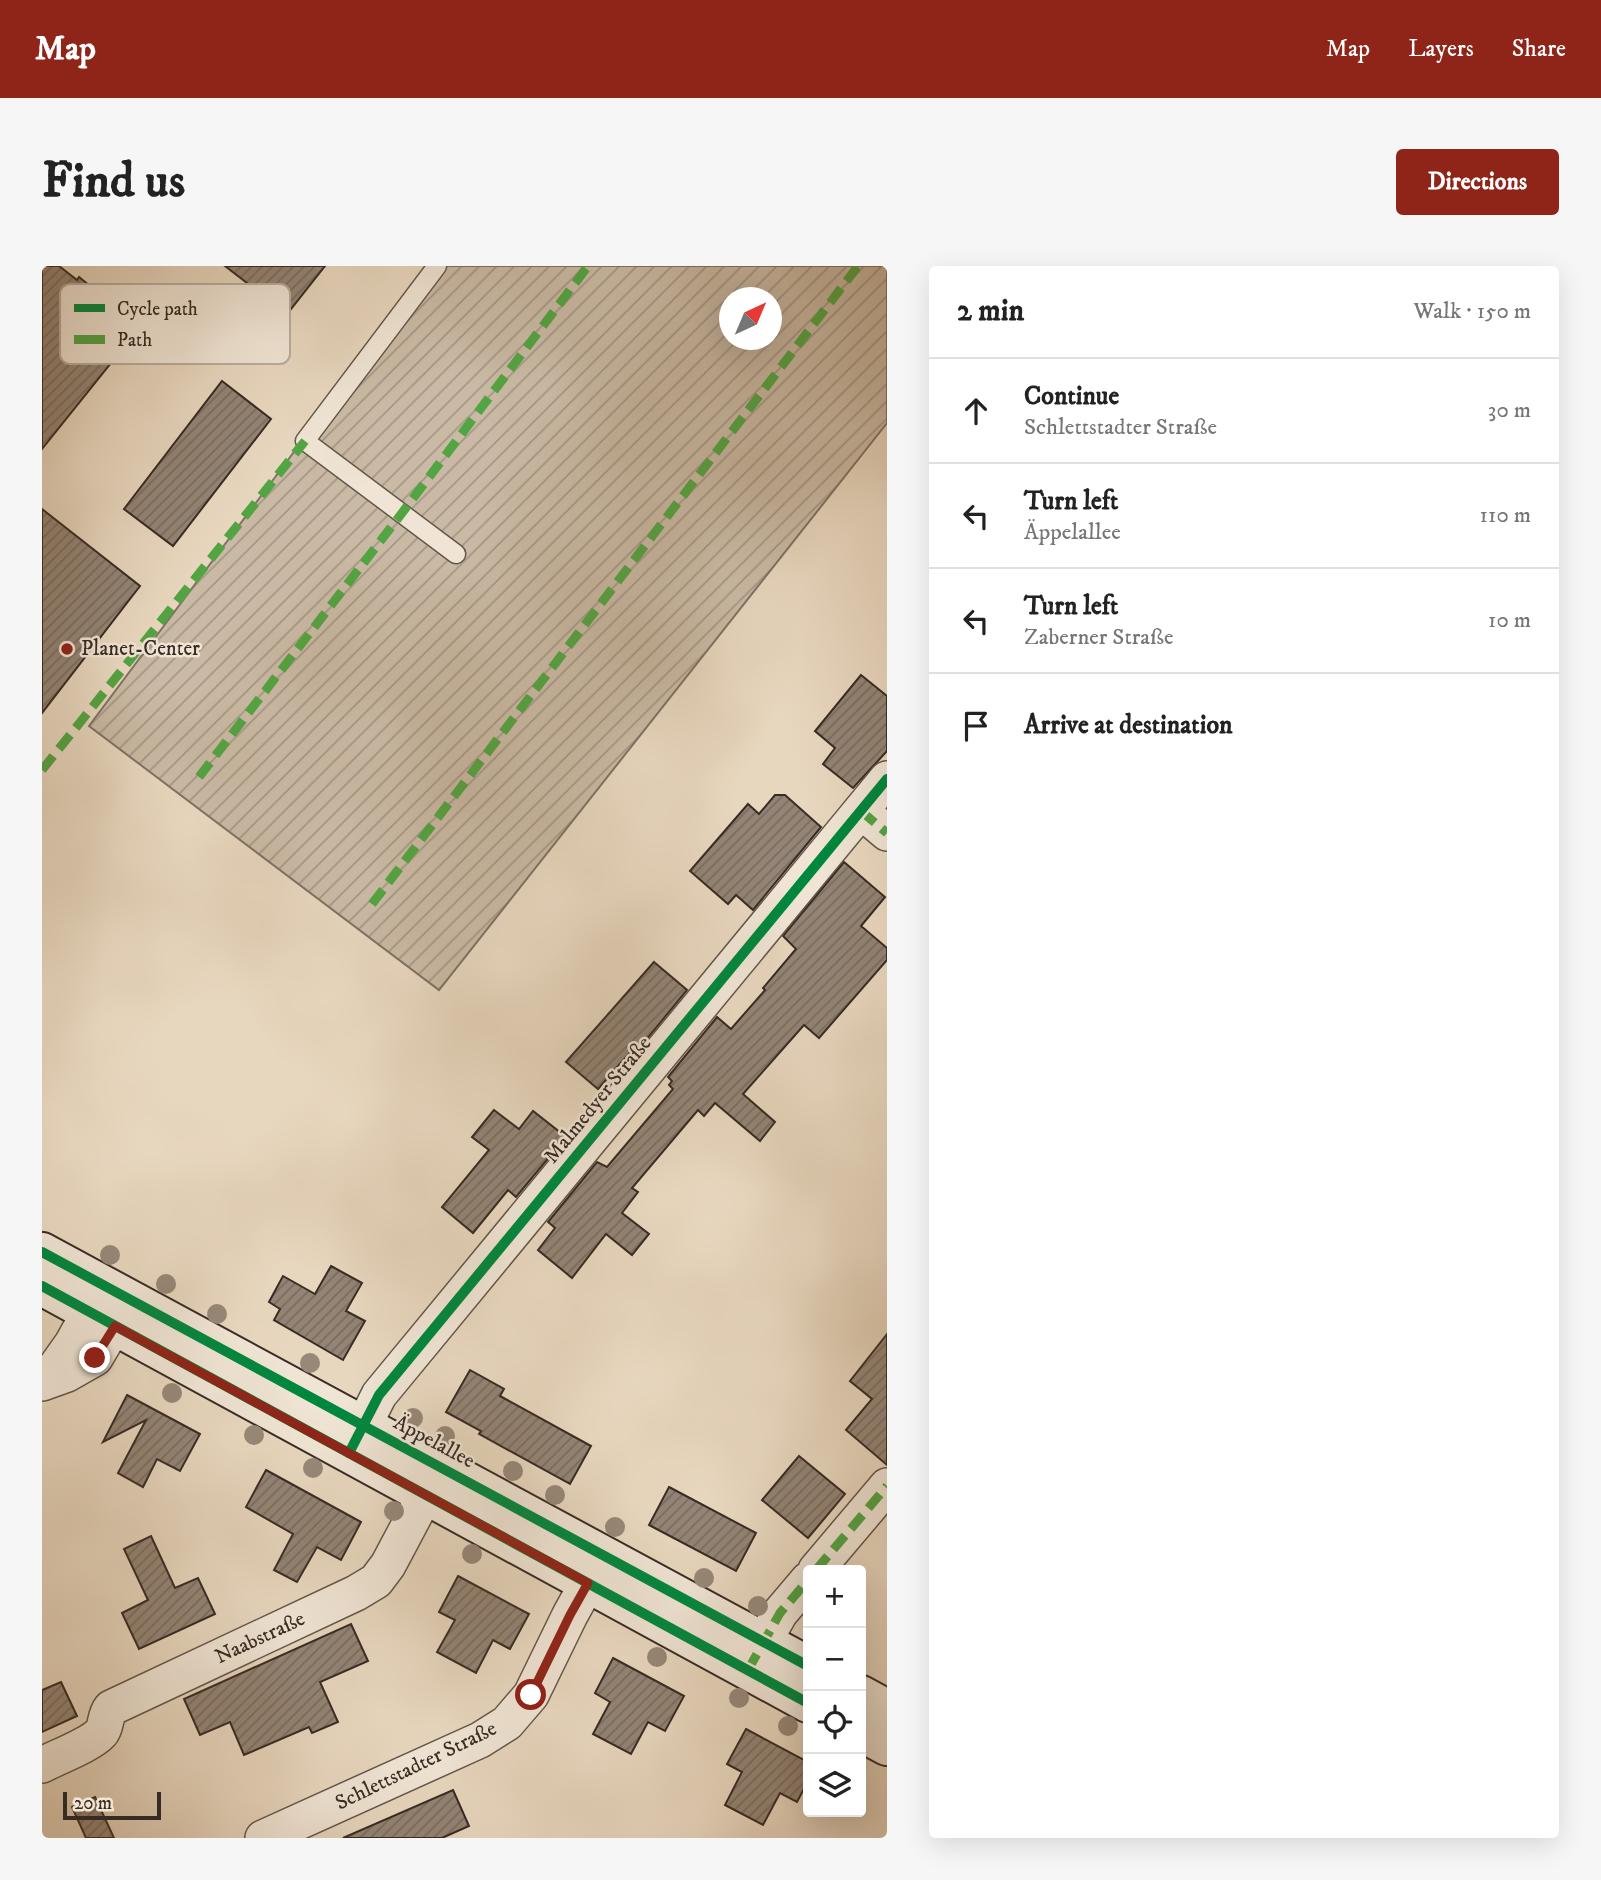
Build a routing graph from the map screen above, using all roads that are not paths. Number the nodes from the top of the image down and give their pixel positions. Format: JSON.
{"nodes":[{"id":1,"x":437,"y":266,"type":"edge"},
{"id":2,"x":456,"y":554,"type":"dead end"},
{"id":3,"x":887,"y":779,"type":"edge"},
{"id":4,"x":874,"y":822,"type":"edge"},
{"id":5,"x":42,"y":1252,"type":"edge"},
{"id":6,"x":42,"y":1286,"type":"edge"},
{"id":7,"x":107,"y":1310,"type":"junction"},
{"id":8,"x":43,"y":1383,"type":"edge"},
{"id":9,"x":356,"y":1440,"type":"junction"},
{"id":10,"x":432,"y":1481,"type":"junction"},
{"id":11,"x":887,"y":1486,"type":"edge"},
{"id":12,"x":820,"y":1565,"type":"edge"},
{"id":13,"x":596,"y":1569,"type":"junction"},
{"id":14,"x":803,"y":1586,"type":"edge"},
{"id":15,"x":756,"y":1656,"type":"junction"},
{"id":16,"x":803,"y":1665,"type":"edge"},
{"id":17,"x":803,"y":1698,"type":"edge"},
{"id":18,"x":866,"y":1698,"type":"edge"},
{"id":19,"x":887,"y":1709,"type":"edge"},
{"id":20,"x":866,"y":1734,"type":"edge"},
{"id":21,"x":887,"y":1746,"type":"edge"},
{"id":22,"x":42,"y":1765,"type":"edge"},
{"id":23,"x":263,"y":1838,"type":"edge"}],
"edges":[{"from":1,"to":2,"type":"lane"},
{"from":3,"to":4,"type":"street","name":"Malmedyer Straße"},
{"from":4,"to":9,"type":"street","name":"Malmedyer Straße"},
{"from":5,"to":7,"type":"main road","name":"Äppelallee"},
{"from":6,"to":7,"type":"main road","name":"Äppelallee"},
{"from":7,"to":8,"type":"street"},
{"from":7,"to":9,"type":"main road","name":"Äppelallee"},
{"from":9,"to":10,"type":"main road","name":"Äppelallee"},
{"from":10,"to":13,"type":"main road","name":"Äppelallee"},
{"from":10,"to":22,"type":"street","name":"Naabstraße"},
{"from":11,"to":12,"type":"street"},
{"from":13,"to":15,"type":"main road","name":"Äppelallee"},
{"from":13,"to":23,"type":"street","name":"Schlettstadter Straße"},
{"from":14,"to":15,"type":"street"},
{"from":15,"to":16,"type":"main road","name":"Äppelallee"},
{"from":15,"to":17,"type":"main road","name":"Äppelallee"},
{"from":18,"to":19,"type":"main road"},
{"from":20,"to":21,"type":"main road"}]}
